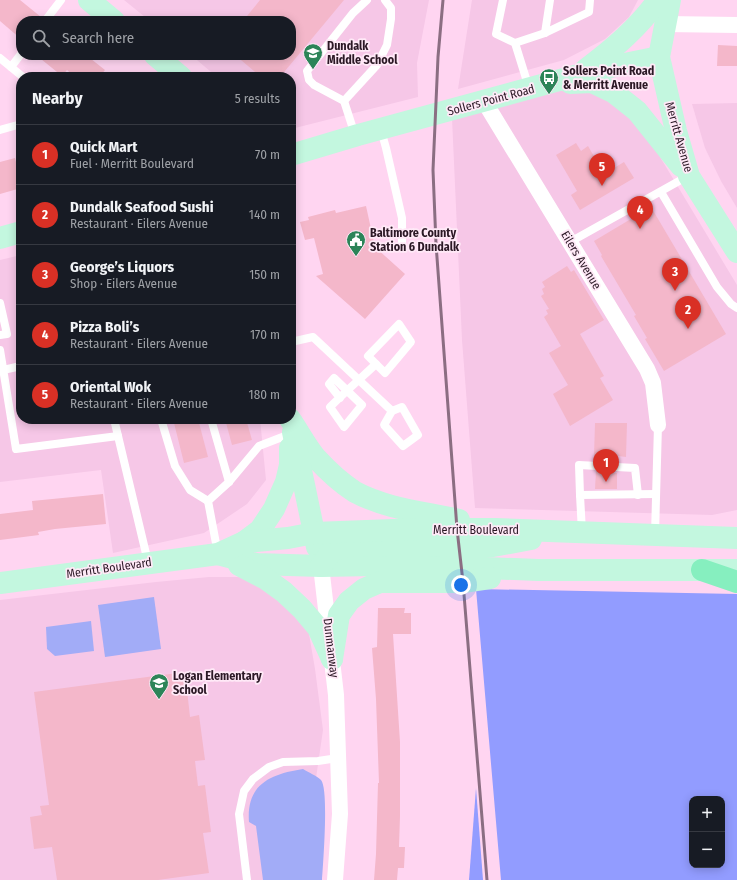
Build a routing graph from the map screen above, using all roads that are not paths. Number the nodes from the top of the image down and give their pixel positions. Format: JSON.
{"nodes":[{"id":1,"x":61,"y":0,"type":"edge"},
{"id":2,"x":89,"y":0,"type":"edge"},
{"id":3,"x":367,"y":0,"type":"edge"},
{"id":4,"x":386,"y":0,"type":"edge"},
{"id":5,"x":503,"y":0,"type":"edge"},
{"id":6,"x":550,"y":0,"type":"edge"},
{"id":7,"x":590,"y":0,"type":"edge"},
{"id":8,"x":658,"y":0,"type":"edge"},
{"id":9,"x":670,"y":0,"type":"edge"},
{"id":10,"x":50,"y":16,"type":"edge"},
{"id":11,"x":108,"y":16,"type":"edge"},
{"id":12,"x":665,"y":24,"type":"junction"},
{"id":13,"x":737,"y":25,"type":"edge"},
{"id":14,"x":545,"y":33,"type":"junction"},
{"id":15,"x":515,"y":43,"type":"junction"},
{"id":16,"x":659,"y":57,"type":"junction"},
{"id":17,"x":0,"y":58,"type":"edge"},
{"id":18,"x":16,"y":60,"type":"edge"},
{"id":19,"x":161,"y":60,"type":"edge"},
{"id":20,"x":11,"y":67,"type":"junction"},
{"id":21,"x":16,"y":72,"type":"edge"},
{"id":22,"x":175,"y":72,"type":"edge"},
{"id":23,"x":578,"y":75,"type":"junction"},
{"id":24,"x":538,"y":87,"type":"junction"},
{"id":25,"x":344,"y":101,"type":"junction"},
{"id":26,"x":484,"y":101,"type":"junction"},
{"id":27,"x":16,"y":125,"type":"edge"},
{"id":28,"x":380,"y":129,"type":"junction"},
{"id":29,"x":0,"y":130,"type":"edge"},
{"id":30,"x":356,"y":135,"type":"junction"},
{"id":31,"x":296,"y":153,"type":"edge"},
{"id":32,"x":689,"y":176,"type":"junction"},
{"id":33,"x":661,"y":192,"type":"junction"},
{"id":34,"x":16,"y":233,"type":"edge"},
{"id":35,"x":0,"y":238,"type":"edge"},
{"id":36,"x":570,"y":242,"type":"junction"},
{"id":37,"x":402,"y":248,"type":"dead end"},
{"id":38,"x":737,"y":252,"type":"edge"},
{"id":39,"x":0,"y":303,"type":"edge"},
{"id":40,"x":737,"y":308,"type":"edge"},
{"id":41,"x":4,"y":334,"type":"edge"},
{"id":42,"x":296,"y":341,"type":"edge"},
{"id":43,"x":0,"y":350,"type":"edge"},
{"id":44,"x":376,"y":364,"type":"junction"},
{"id":45,"x":16,"y":367,"type":"edge"},
{"id":46,"x":3,"y":370,"type":"junction"},
{"id":47,"x":359,"y":380,"type":"junction"},
{"id":48,"x":347,"y":391,"type":"junction"},
{"id":49,"x":340,"y":398,"type":"junction"},
{"id":50,"x":392,"y":411,"type":"junction"},
{"id":51,"x":115,"y":424,"type":"edge"},
{"id":52,"x":162,"y":424,"type":"edge"},
{"id":53,"x":212,"y":424,"type":"edge"},
{"id":54,"x":289,"y":424,"type":"edge"},
{"id":55,"x":290,"y":424,"type":"edge"},
{"id":56,"x":290,"y":424,"type":"edge"},
{"id":57,"x":291,"y":424,"type":"edge"},
{"id":58,"x":658,"y":425,"type":"joint"},
{"id":59,"x":118,"y":436,"type":"junction"},
{"id":60,"x":229,"y":482,"type":"junction"},
{"id":61,"x":656,"y":494,"type":"junction"},
{"id":62,"x":580,"y":495,"type":"junction"},
{"id":63,"x":638,"y":495,"type":"junction"},
{"id":64,"x":208,"y":501,"type":"junction"},
{"id":65,"x":737,"y":523,"type":"edge"},
{"id":66,"x":495,"y":529,"type":"junction"},
{"id":67,"x":577,"y":532,"type":"junction"},
{"id":68,"x":314,"y":533,"type":"junction"},
{"id":69,"x":655,"y":535,"type":"junction"},
{"id":70,"x":707,"y":537,"type":"junction"},
{"id":71,"x":737,"y":538,"type":"edge"},
{"id":72,"x":244,"y":542,"type":"junction"},
{"id":73,"x":218,"y":554,"type":"junction"},
{"id":74,"x":148,"y":563,"type":"junction"},
{"id":75,"x":321,"y":566,"type":"junction"},
{"id":76,"x":538,"y":570,"type":"junction"},
{"id":77,"x":702,"y":570,"type":"junction"},
{"id":78,"x":737,"y":570,"type":"edge"},
{"id":79,"x":737,"y":582,"type":"edge"},
{"id":80,"x":0,"y":583,"type":"edge"},
{"id":81,"x":332,"y":659,"type":"junction"},
{"id":82,"x":338,"y":758,"type":"junction"},
{"id":83,"x":248,"y":880,"type":"edge"},
{"id":84,"x":335,"y":880,"type":"edge"}],
"edges":[{"from":1,"to":10,"type":"lane"},
{"from":2,"to":11,"type":"main road"},
{"from":3,"to":25,"type":"lane"},
{"from":4,"to":25,"type":"lane"},
{"from":5,"to":15,"type":"lane"},
{"from":6,"to":14,"type":"lane"},
{"from":7,"to":14,"type":"lane"},
{"from":8,"to":23,"type":"main road"},
{"from":9,"to":12,"type":"main road"},
{"from":12,"to":13,"type":"street"},
{"from":12,"to":16,"type":"main road"},
{"from":14,"to":15,"type":"lane"},
{"from":15,"to":24,"type":"lane"},
{"from":16,"to":23,"type":"main road","name":"Sollers Point Road"},
{"from":16,"to":32,"type":"main road","name":"Merritt Avenue"},
{"from":17,"to":20,"type":"lane"},
{"from":18,"to":20,"type":"lane"},
{"from":19,"to":22,"type":"main road"},
{"from":20,"to":21,"type":"lane"},
{"from":23,"to":24,"type":"main road","name":"Sollers Point Road"},
{"from":24,"to":26,"type":"main road","name":"Sollers Point Road"},
{"from":24,"to":32,"type":"main road"},
{"from":25,"to":30,"type":"lane"},
{"from":26,"to":28,"type":"main road","name":"Sollers Point Road"},
{"from":26,"to":36,"type":"street","name":"Eilers Avenue"},
{"from":27,"to":29,"type":"lane"},
{"from":28,"to":30,"type":"main road","name":"Sollers Point Road"},
{"from":28,"to":37,"type":"lane"},
{"from":30,"to":31,"type":"main road","name":"Sollers Point Road"},
{"from":32,"to":33,"type":"lane"},
{"from":32,"to":38,"type":"main road","name":"Merritt Avenue"},
{"from":33,"to":36,"type":"lane"},
{"from":33,"to":40,"type":"lane"},
{"from":34,"to":35,"type":"main road"},
{"from":36,"to":58,"type":"street","name":"Eilers Avenue"},
{"from":39,"to":41,"type":"lane"},
{"from":42,"to":47,"type":"lane"},
{"from":43,"to":46,"type":"lane"},
{"from":44,"to":44,"type":"lane"},
{"from":44,"to":47,"type":"lane"},
{"from":45,"to":46,"type":"lane"},
{"from":46,"to":59,"type":"lane"},
{"from":47,"to":48,"type":"lane"},
{"from":47,"to":50,"type":"lane"},
{"from":48,"to":49,"type":"lane"},
{"from":48,"to":49,"type":"lane"},
{"from":48,"to":49,"type":"lane"},
{"from":50,"to":50,"type":"lane"},
{"from":51,"to":59,"type":"lane"},
{"from":52,"to":64,"type":"lane"},
{"from":53,"to":60,"type":"lane"},
{"from":54,"to":60,"type":"lane"},
{"from":55,"to":68,"type":"main road","name":"Dunmanway"},
{"from":56,"to":72,"type":"main road"},
{"from":57,"to":66,"type":"main road"},
{"from":58,"to":61,"type":"lane"},
{"from":59,"to":74,"type":"lane"},
{"from":60,"to":64,"type":"lane"},
{"from":61,"to":63,"type":"lane"},
{"from":61,"to":69,"type":"lane"},
{"from":62,"to":63,"type":"lane"},
{"from":62,"to":63,"type":"lane"},
{"from":62,"to":67,"type":"lane"},
{"from":64,"to":73,"type":"lane"},
{"from":65,"to":70,"type":"main road"},
{"from":66,"to":67,"type":"main road","name":"Merritt Boulevard"},
{"from":66,"to":68,"type":"main road","name":"Merritt Boulevard"},
{"from":67,"to":69,"type":"main road","name":"Merritt Boulevard"},
{"from":67,"to":75,"type":"main road"},
{"from":68,"to":72,"type":"main road","name":"Merritt Boulevard"},
{"from":68,"to":75,"type":"main road","name":"Dunmanway"},
{"from":69,"to":70,"type":"main road","name":"Merritt Boulevard"},
{"from":70,"to":71,"type":"main road","name":"Merritt Boulevard"},
{"from":72,"to":73,"type":"main road","name":"Merritt Boulevard"},
{"from":73,"to":74,"type":"main road","name":"Merritt Boulevard"},
{"from":73,"to":75,"type":"main road","name":"Merritt Boulevard"},
{"from":73,"to":81,"type":"main road"},
{"from":74,"to":80,"type":"main road","name":"Merritt Boulevard"},
{"from":75,"to":76,"type":"main road","name":"Merritt Boulevard"},
{"from":75,"to":81,"type":"street","name":"Dunmanway"},
{"from":76,"to":77,"type":"main road","name":"Merritt Boulevard"},
{"from":76,"to":81,"type":"main road"},
{"from":77,"to":78,"type":"main road","name":"Merritt Boulevard"},
{"from":77,"to":79,"type":"main road"},
{"from":81,"to":82,"type":"street","name":"Dunmanway"},
{"from":82,"to":83,"type":"lane"},
{"from":82,"to":84,"type":"street","name":"Dunmanway"}]}
